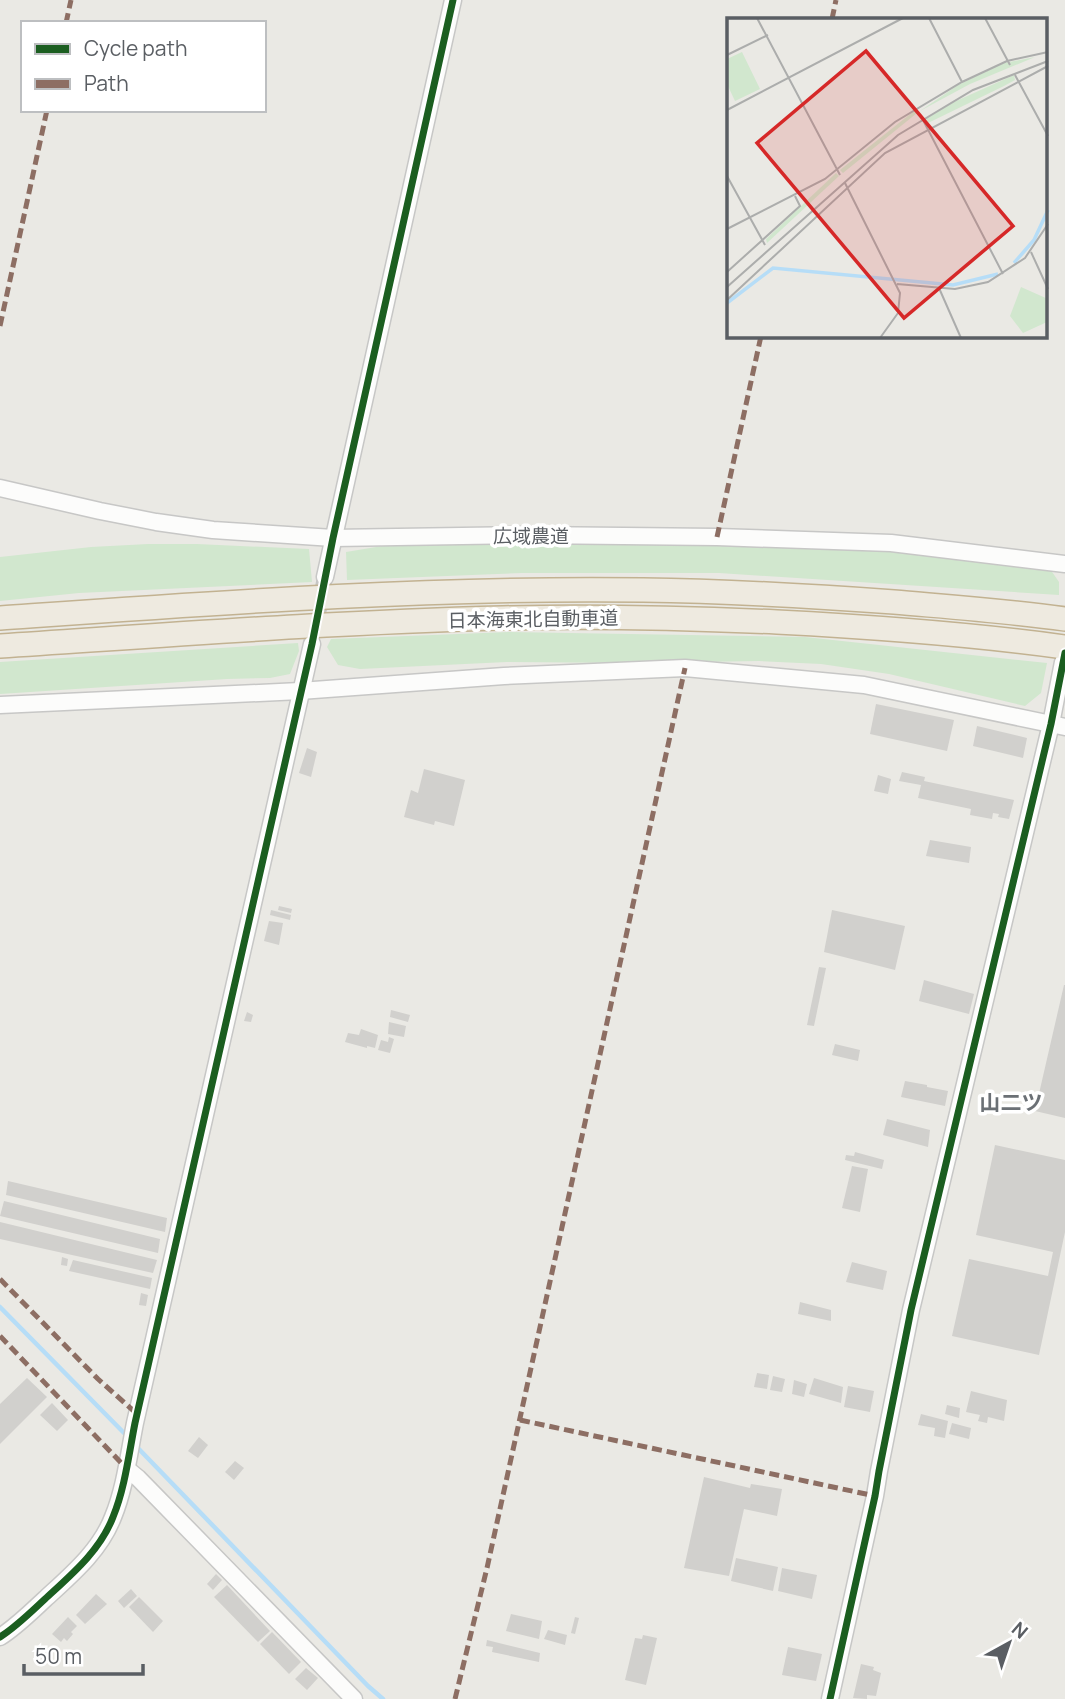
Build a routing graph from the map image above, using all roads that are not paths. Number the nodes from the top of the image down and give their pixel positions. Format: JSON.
{"nodes":[{"id":1,"x":453,"y":0,"type":"edge"},
{"id":2,"x":0,"y":488,"type":"edge"},
{"id":3,"x":333,"y":538,"type":"junction"},
{"id":4,"x":1065,"y":564,"type":"edge"},
{"id":5,"x":324,"y":577,"type":"tunnel mouth"},
{"id":6,"x":0,"y":618,"type":"edge"},
{"id":7,"x":1065,"y":619,"type":"edge"},
{"id":8,"x":312,"y":644,"type":"tunnel mouth"},
{"id":9,"x":0,"y":646,"type":"edge"},
{"id":10,"x":1064,"y":655,"type":"edge"},
{"id":11,"x":300,"y":691,"type":"junction"},
{"id":12,"x":0,"y":705,"type":"edge"},
{"id":13,"x":1058,"y":725,"type":"edge"},
{"id":14,"x":128,"y":1462,"type":"junction"},
{"id":15,"x":0,"y":1637,"type":"edge"},
{"id":16,"x":351,"y":1698,"type":"edge"},
{"id":17,"x":830,"y":1699,"type":"edge"}],
"edges":[{"from":1,"to":3,"type":"street"},
{"from":2,"to":3,"type":"street","name":"広域農道"},
{"from":3,"to":4,"type":"street","name":"広域農道"},
{"from":3,"to":5,"type":"street"},
{"from":6,"to":7,"type":"highway","name":"日本海東北自動車道"},
{"from":8,"to":11,"type":"street"},
{"from":9,"to":10,"type":"highway","name":"日本海東北自動車道"},
{"from":10,"to":13,"type":"street"},
{"from":11,"to":12,"type":"street"},
{"from":11,"to":13,"type":"street"},
{"from":11,"to":14,"type":"street"},
{"from":13,"to":17,"type":"street"},
{"from":14,"to":15,"type":"street"},
{"from":14,"to":16,"type":"street"}]}
